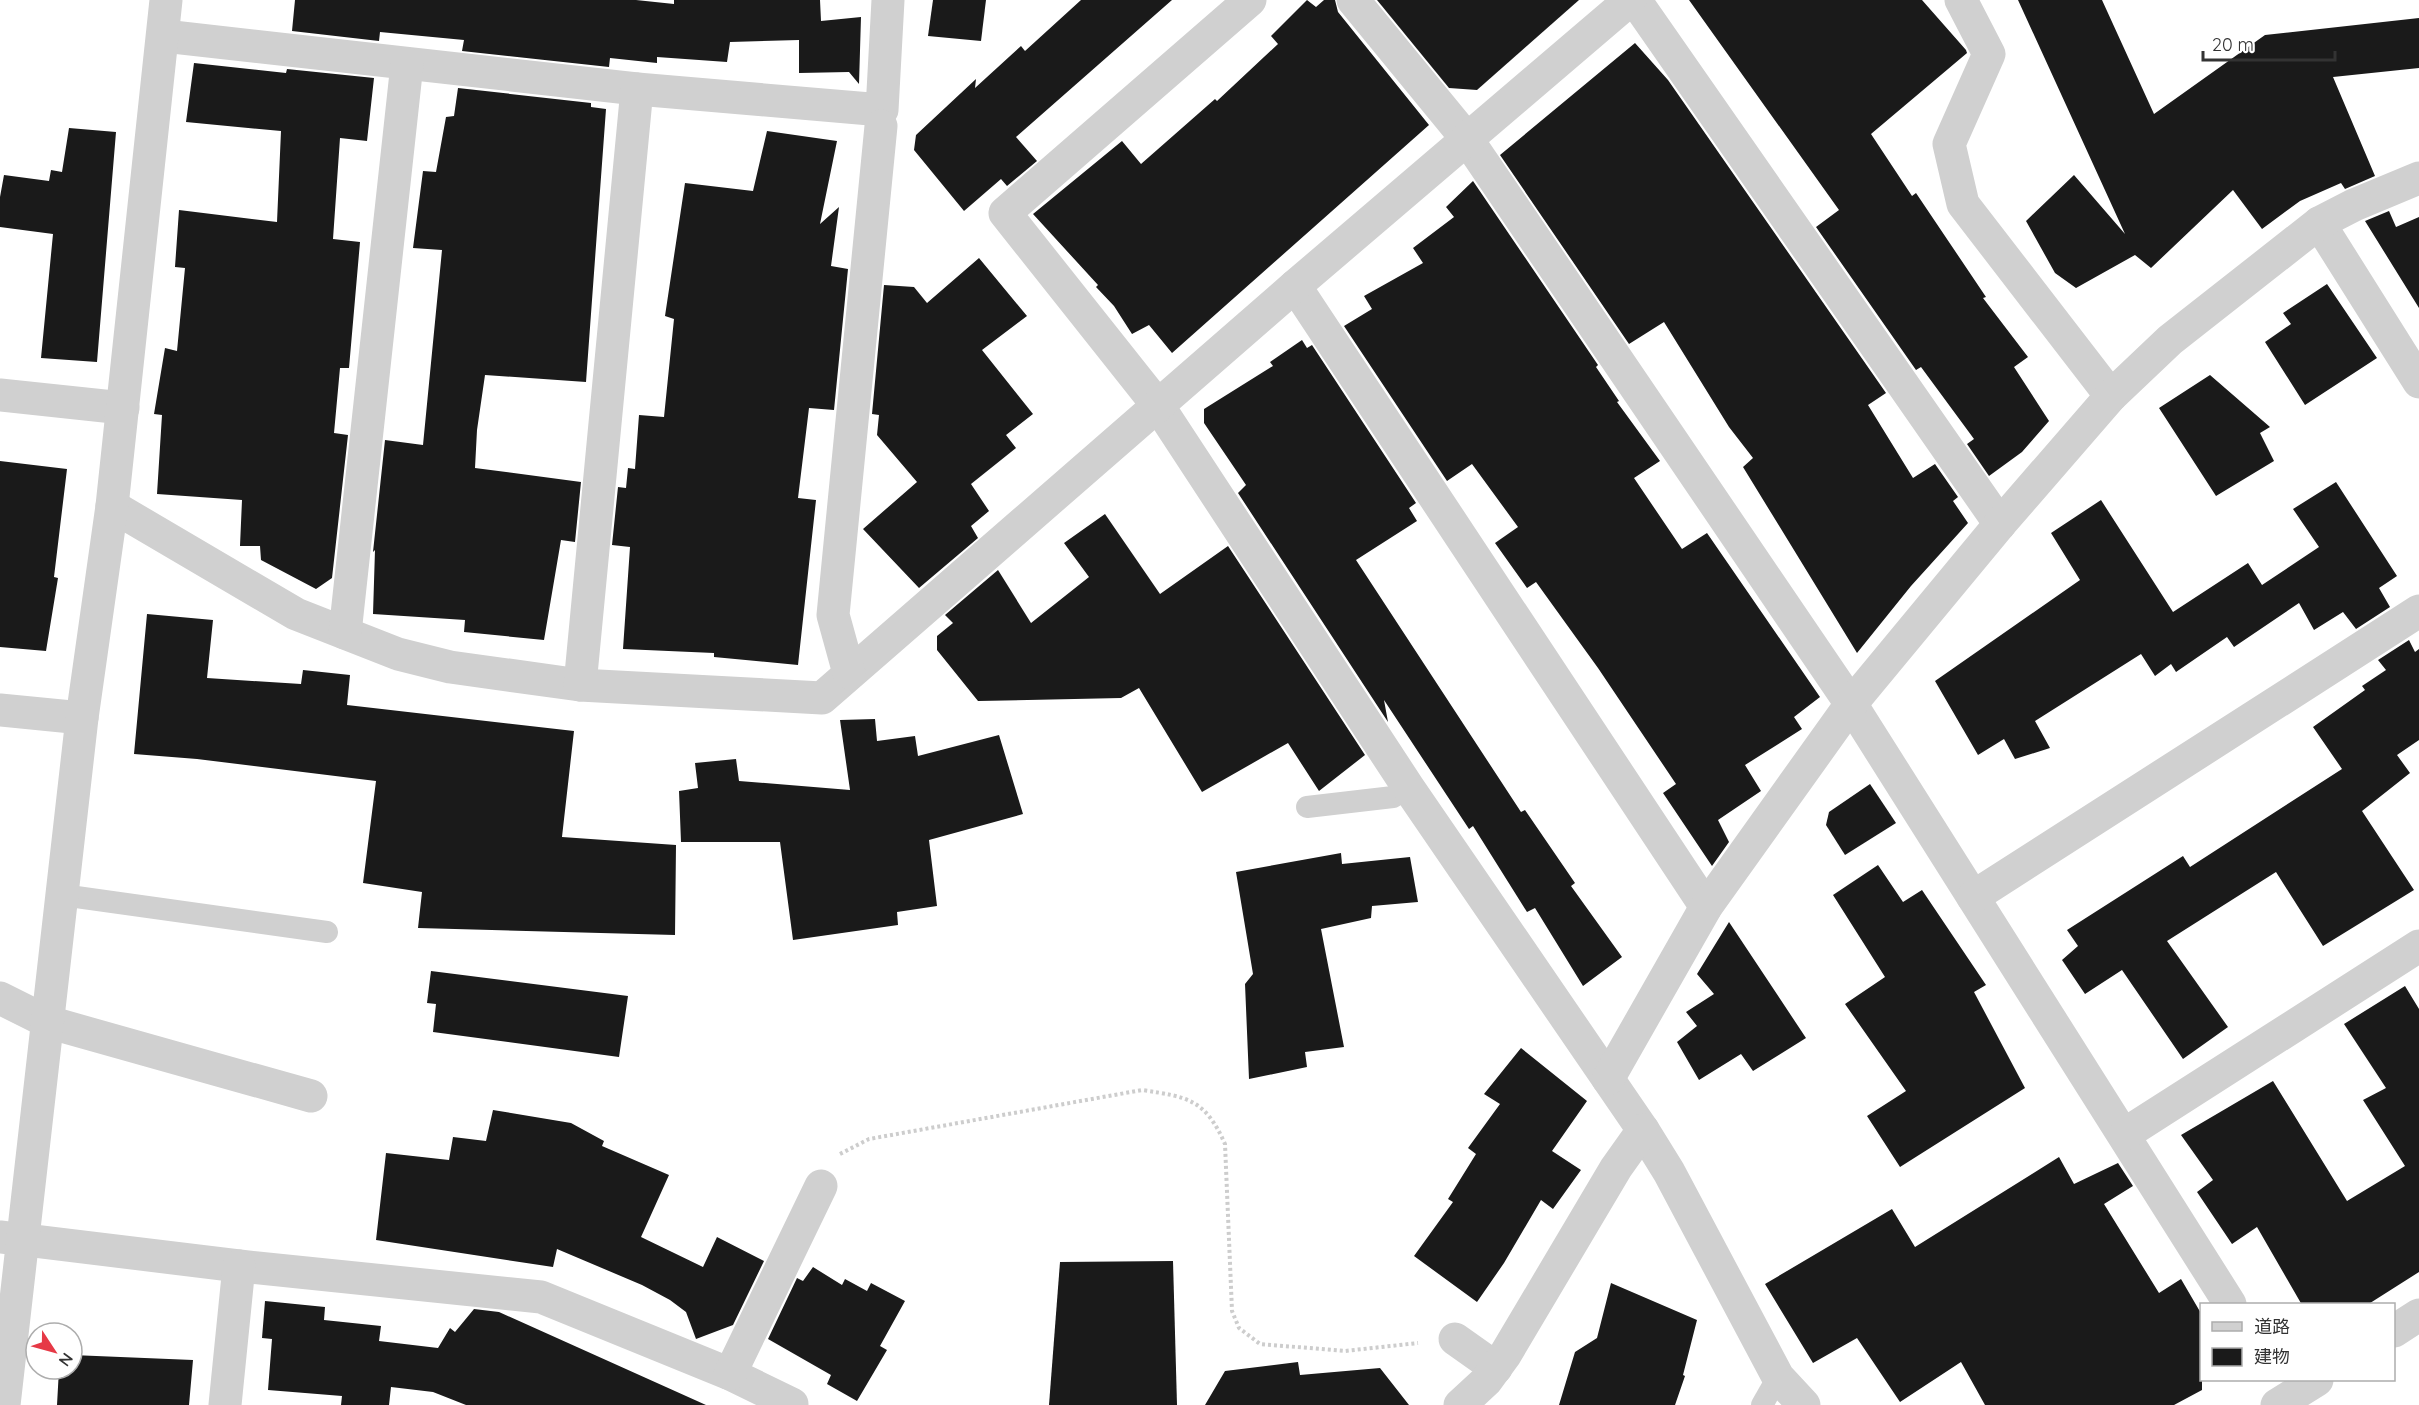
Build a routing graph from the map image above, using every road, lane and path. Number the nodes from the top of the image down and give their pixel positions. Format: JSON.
{"nodes":[{"id":1,"x":166,"y":0,"type":"edge"},
{"id":2,"x":888,"y":0,"type":"edge"},
{"id":3,"x":1250,"y":0,"type":"edge"},
{"id":4,"x":1353,"y":0,"type":"edge"},
{"id":5,"x":1630,"y":0,"type":"edge"},
{"id":6,"x":1635,"y":0,"type":"edge"},
{"id":7,"x":1961,"y":0,"type":"edge"},
{"id":8,"x":164,"y":36,"type":"junction"},
{"id":9,"x":407,"y":64,"type":"junction"},
{"id":10,"x":637,"y":89,"type":"junction"},
{"id":11,"x":881,"y":126,"type":"dead end"},
{"id":12,"x":1467,"y":139,"type":"junction"},
{"id":13,"x":2419,"y":178,"type":"edge"},
{"id":14,"x":2319,"y":223,"type":"junction"},
{"id":15,"x":1295,"y":286,"type":"junction"},
{"id":16,"x":2419,"y":382,"type":"edge"},
{"id":17,"x":0,"y":395,"type":"edge"},
{"id":18,"x":2111,"y":396,"type":"junction"},
{"id":19,"x":1159,"y":407,"type":"junction"},
{"id":20,"x":123,"y":408,"type":"junction"},
{"id":21,"x":112,"y":506,"type":"junction"},
{"id":22,"x":2000,"y":524,"type":"junction"},
{"id":23,"x":2419,"y":611,"type":"edge"},
{"id":24,"x":345,"y":633,"type":"junction"},
{"id":25,"x":849,"y":673,"type":"junction"},
{"id":26,"x":579,"y":685,"type":"junction"},
{"id":27,"x":1851,"y":704,"type":"junction"},
{"id":28,"x":0,"y":710,"type":"edge"},
{"id":29,"x":82,"y":718,"type":"junction"},
{"id":30,"x":1408,"y":787,"type":"junction"},
{"id":31,"x":1307,"y":807,"type":"dead end"},
{"id":32,"x":62,"y":895,"type":"junction"},
{"id":33,"x":1973,"y":897,"type":"junction"},
{"id":34,"x":1706,"y":908,"type":"junction"},
{"id":35,"x":327,"y":932,"type":"dead end"},
{"id":36,"x":2419,"y":946,"type":"edge"},
{"id":37,"x":0,"y":998,"type":"edge"},
{"id":38,"x":48,"y":1022,"type":"junction"},
{"id":39,"x":1608,"y":1079,"type":"junction"},
{"id":40,"x":311,"y":1096,"type":"dead end"},
{"id":41,"x":1643,"y":1130,"type":"junction"},
{"id":42,"x":2125,"y":1134,"type":"junction"},
{"id":43,"x":821,"y":1185,"type":"joint"},
{"id":44,"x":12,"y":1238,"type":"edge"},
{"id":45,"x":240,"y":1266,"type":"junction"},
{"id":46,"x":2229,"y":1303,"type":"edge"},
{"id":47,"x":2419,"y":1315,"type":"edge"},
{"id":48,"x":2395,"y":1330,"type":"edge"},
{"id":49,"x":1455,"y":1339,"type":"joint"},
{"id":50,"x":1496,"y":1368,"type":"junction"},
{"id":51,"x":730,"y":1374,"type":"junction"},
{"id":52,"x":1778,"y":1377,"type":"junction"},
{"id":53,"x":2314,"y":1381,"type":"edge"},
{"id":54,"x":2280,"y":1394,"type":"edge"},
{"id":55,"x":792,"y":1404,"type":"edge"},
{"id":56,"x":4,"y":1405,"type":"edge"},
{"id":57,"x":225,"y":1405,"type":"edge"},
{"id":58,"x":1460,"y":1405,"type":"edge"},
{"id":59,"x":1762,"y":1405,"type":"edge"},
{"id":60,"x":1804,"y":1405,"type":"edge"}],
"edges":[{"from":1,"to":8,"type":"street"},
{"from":2,"to":10,"type":"street"},
{"from":3,"to":19,"type":"street"},
{"from":4,"to":12,"type":"street"},
{"from":5,"to":12,"type":"street"},
{"from":6,"to":22,"type":"street"},
{"from":7,"to":18,"type":"street"},
{"from":8,"to":9,"type":"street"},
{"from":8,"to":20,"type":"street"},
{"from":9,"to":10,"type":"street"},
{"from":9,"to":24,"type":"street"},
{"from":10,"to":26,"type":"street"},
{"from":11,"to":25,"type":"street"},
{"from":12,"to":15,"type":"street"},
{"from":12,"to":27,"type":"street"},
{"from":13,"to":14,"type":"street"},
{"from":14,"to":16,"type":"street"},
{"from":14,"to":18,"type":"street"},
{"from":15,"to":19,"type":"street"},
{"from":15,"to":34,"type":"street"},
{"from":17,"to":20,"type":"street"},
{"from":18,"to":22,"type":"street"},
{"from":19,"to":25,"type":"street"},
{"from":19,"to":30,"type":"street"},
{"from":20,"to":21,"type":"street"},
{"from":21,"to":24,"type":"street"},
{"from":21,"to":29,"type":"street"},
{"from":22,"to":27,"type":"street"},
{"from":23,"to":33,"type":"street"},
{"from":24,"to":26,"type":"street"},
{"from":25,"to":26,"type":"street"},
{"from":27,"to":33,"type":"street"},
{"from":27,"to":34,"type":"street"},
{"from":28,"to":29,"type":"street"},
{"from":29,"to":32,"type":"street"},
{"from":30,"to":31,"type":"lane"},
{"from":30,"to":39,"type":"street"},
{"from":32,"to":35,"type":"lane"},
{"from":32,"to":38,"type":"street"},
{"from":33,"to":42,"type":"street"},
{"from":34,"to":39,"type":"street"},
{"from":36,"to":42,"type":"street"},
{"from":37,"to":38,"type":"street"},
{"from":38,"to":40,"type":"street"},
{"from":38,"to":44,"type":"street"},
{"from":39,"to":41,"type":"street"},
{"from":41,"to":50,"type":"street"},
{"from":41,"to":52,"type":"street"},
{"from":42,"to":46,"type":"street"},
{"from":43,"to":49,"type":"path"},
{"from":43,"to":51,"type":"street"},
{"from":44,"to":45,"type":"street"},
{"from":44,"to":56,"type":"street"},
{"from":45,"to":51,"type":"street"},
{"from":45,"to":57,"type":"street"},
{"from":47,"to":48,"type":"street"},
{"from":49,"to":50,"type":"street"},
{"from":50,"to":58,"type":"street"},
{"from":51,"to":55,"type":"street"},
{"from":52,"to":59,"type":"lane"},
{"from":52,"to":60,"type":"street"},
{"from":53,"to":54,"type":"street"}]}
